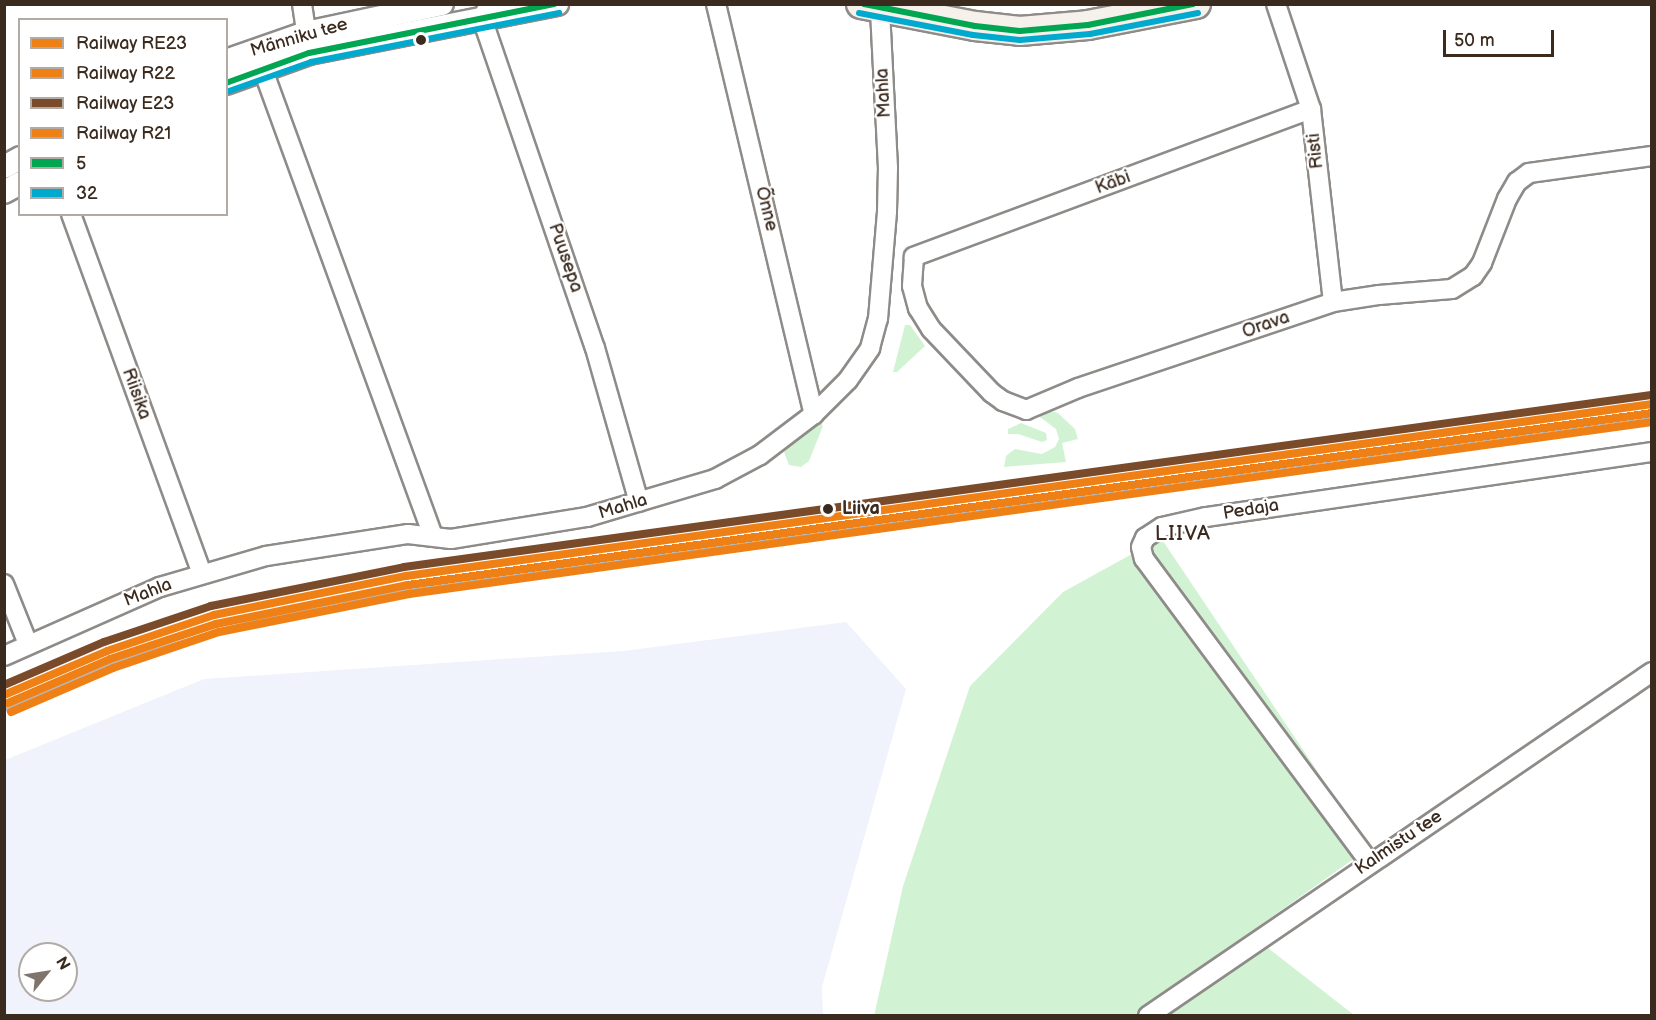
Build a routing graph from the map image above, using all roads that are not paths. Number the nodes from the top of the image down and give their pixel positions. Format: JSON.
{"nodes":[{"id":1,"x":302,"y":4,"type":"edge"},
{"id":2,"x":442,"y":4,"type":"edge"},
{"id":3,"x":557,"y":4,"type":"edge"},
{"id":4,"x":716,"y":4,"type":"edge"},
{"id":5,"x":945,"y":4,"type":"edge"},
{"id":6,"x":1113,"y":4,"type":"edge"},
{"id":7,"x":1196,"y":4,"type":"edge"},
{"id":8,"x":1276,"y":4,"type":"edge"},
{"id":9,"x":871,"y":7,"type":"edge"},
{"id":10,"x":486,"y":11,"type":"edge"},
{"id":11,"x":308,"y":43,"type":"junction"},
{"id":12,"x":259,"y":59,"type":"junction"},
{"id":13,"x":228,"y":61,"type":"edge"},
{"id":14,"x":228,"y":82,"type":"edge"},
{"id":15,"x":1311,"y":109,"type":"junction"},
{"id":16,"x":1652,"y":156,"type":"edge"},
{"id":17,"x":18,"y":159,"type":"edge"},
{"id":18,"x":4,"y":167,"type":"edge"},
{"id":19,"x":18,"y":184,"type":"edge"},
{"id":20,"x":4,"y":192,"type":"edge"},
{"id":21,"x":72,"y":216,"type":"edge"},
{"id":22,"x":914,"y":257,"type":"joint"},
{"id":23,"x":1333,"y":302,"type":"junction"},
{"id":24,"x":814,"y":414,"type":"junction"},
{"id":25,"x":1652,"y":452,"type":"edge"},
{"id":26,"x":639,"y":502,"type":"junction"},
{"id":27,"x":433,"y":536,"type":"junction"},
{"id":28,"x":202,"y":573,"type":"junction"},
{"id":29,"x":4,"y":584,"type":"edge"},
{"id":30,"x":28,"y":644,"type":"junction"},
{"id":31,"x":4,"y":656,"type":"edge"},
{"id":32,"x":1652,"y":672,"type":"edge"},
{"id":33,"x":1370,"y":863,"type":"junction"},
{"id":34,"x":1148,"y":1016,"type":"edge"}],
"edges":[{"from":1,"to":11,"type":"street"},
{"from":2,"to":11,"type":"street","name":"Männiku tee"},
{"from":3,"to":10,"type":"street","name":"Männiku tee"},
{"from":4,"to":24,"type":"street","name":"Õnne"},
{"from":5,"to":6,"type":"highway"},
{"from":7,"to":9,"type":"highway"},
{"from":8,"to":15,"type":"street","name":"Risti"},
{"from":9,"to":24,"type":"street","name":"Mahla"},
{"from":10,"to":11,"type":"street","name":"Männiku tee"},
{"from":10,"to":26,"type":"street","name":"Puusepa"},
{"from":11,"to":12,"type":"street","name":"Männiku tee"},
{"from":12,"to":13,"type":"street","name":"Männiku tee"},
{"from":12,"to":14,"type":"street","name":"Männiku tee"},
{"from":12,"to":27,"type":"street"},
{"from":15,"to":22,"type":"street","name":"Käbi"},
{"from":15,"to":23,"type":"street","name":"Risti"},
{"from":16,"to":23,"type":"street","name":"Orava"},
{"from":17,"to":18,"type":"street"},
{"from":19,"to":20,"type":"street"},
{"from":21,"to":28,"type":"street","name":"Riisika"},
{"from":22,"to":23,"type":"street","name":"Orava"},
{"from":24,"to":26,"type":"street","name":"Mahla"},
{"from":25,"to":33,"type":"street","name":"Pedaja"},
{"from":26,"to":27,"type":"street","name":"Mahla"},
{"from":27,"to":28,"type":"street","name":"Mahla"},
{"from":28,"to":30,"type":"street","name":"Mahla"},
{"from":29,"to":30,"type":"street"},
{"from":30,"to":31,"type":"street","name":"Mahla"},
{"from":32,"to":33,"type":"street","name":"Kalmistu tee"},
{"from":33,"to":34,"type":"street","name":"Kalmistu tee"}]}
